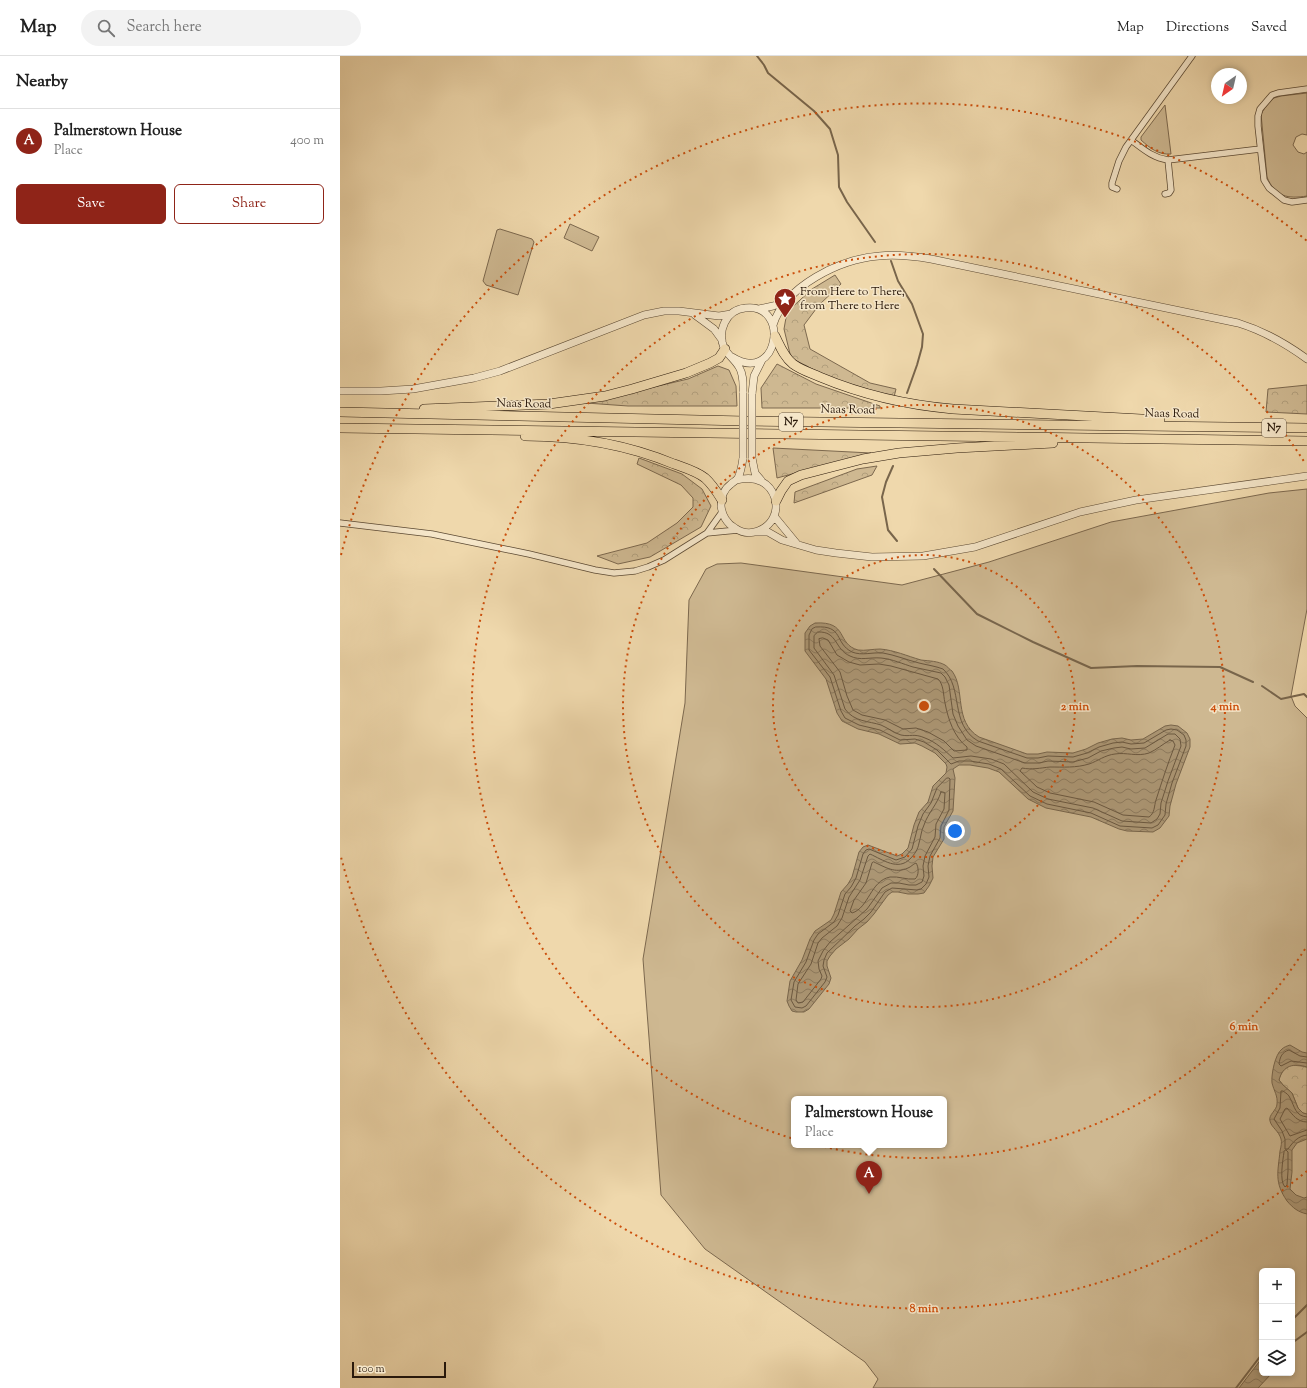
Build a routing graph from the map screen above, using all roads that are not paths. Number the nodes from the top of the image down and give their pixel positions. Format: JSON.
{"nodes":[{"id":1,"x":1192,"y":56,"type":"edge"},
{"id":2,"x":1307,"y":89,"type":"edge"},
{"id":3,"x":1131,"y":140,"type":"junction"},
{"id":4,"x":1260,"y":149,"type":"junction"},
{"id":5,"x":1168,"y":160,"type":"junction"},
{"id":6,"x":1117,"y":189,"type":"dead end"},
{"id":7,"x":1165,"y":194,"type":"dead end"},
{"id":8,"x":1307,"y":200,"type":"edge"},
{"id":9,"x":785,"y":302,"type":"junction"},
{"id":10,"x":758,"y":310,"type":"junction"},
{"id":11,"x":694,"y":314,"type":"junction"},
{"id":12,"x":731,"y":314,"type":"junction"},
{"id":13,"x":773,"y":325,"type":"junction"},
{"id":14,"x":775,"y":336,"type":"junction"},
{"id":15,"x":724,"y":344,"type":"junction"},
{"id":16,"x":732,"y":357,"type":"junction"},
{"id":17,"x":762,"y":359,"type":"junction"},
{"id":18,"x":1307,"y":359,"type":"edge"},
{"id":19,"x":340,"y":391,"type":"edge"},
{"id":20,"x":340,"y":411,"type":"edge"},
{"id":21,"x":1241,"y":427,"type":"junction"},
{"id":22,"x":340,"y":428,"type":"edge"},
{"id":23,"x":374,"y":428,"type":"junction"},
{"id":24,"x":1307,"y":428,"type":"edge"},
{"id":25,"x":1242,"y":440,"type":"junction"},
{"id":26,"x":1307,"y":441,"type":"edge"},
{"id":27,"x":1307,"y":476,"type":"edge"},
{"id":28,"x":737,"y":480,"type":"junction"},
{"id":29,"x":763,"y":481,"type":"junction"},
{"id":30,"x":722,"y":500,"type":"junction"},
{"id":31,"x":776,"y":501,"type":"junction"},
{"id":32,"x":722,"y":512,"type":"junction"},
{"id":33,"x":774,"y":516,"type":"junction"},
{"id":34,"x":340,"y":523,"type":"edge"},
{"id":35,"x":738,"y":530,"type":"junction"},
{"id":36,"x":756,"y":532,"type":"junction"},
{"id":37,"x":707,"y":533,"type":"junction"},
{"id":38,"x":797,"y":544,"type":"junction"}],
"edges":[{"from":1,"to":3,"type":"street"},
{"from":2,"to":4,"type":"street"},
{"from":3,"to":5,"type":"street"},
{"from":3,"to":6,"type":"street"},
{"from":4,"to":5,"type":"street"},
{"from":4,"to":8,"type":"street"},
{"from":5,"to":7,"type":"street"},
{"from":9,"to":10,"type":"street"},
{"from":9,"to":13,"type":"street"},
{"from":9,"to":18,"type":"street"},
{"from":10,"to":12,"type":"street"},
{"from":10,"to":13,"type":"street"},
{"from":11,"to":12,"type":"street"},
{"from":11,"to":15,"type":"street"},
{"from":11,"to":19,"type":"street"},
{"from":12,"to":15,"type":"street"},
{"from":13,"to":14,"type":"street"},
{"from":14,"to":17,"type":"street"},
{"from":14,"to":21,"type":"highway","number":"N7"},
{"from":15,"to":16,"type":"street"},
{"from":15,"to":20,"type":"highway","number":"N7"},
{"from":16,"to":17,"type":"street"},
{"from":16,"to":28,"type":"street","bridge":true},
{"from":17,"to":29,"type":"street","bridge":true},
{"from":20,"to":21,"type":"highway","name":"Naas Road","number":"N7"},
{"from":21,"to":24,"type":"highway","name":"Naas Road","number":"N7"},
{"from":22,"to":23,"type":"highway","name":"Naas Road","number":"N7"},
{"from":23,"to":25,"type":"highway","name":"Naas Road","number":"N7"},
{"from":23,"to":30,"type":"highway","number":"N7"},
{"from":25,"to":26,"type":"highway","name":"Naas Road","number":"N7"},
{"from":25,"to":31,"type":"highway","number":"N7"},
{"from":27,"to":38,"type":"street"},
{"from":28,"to":29,"type":"street"},
{"from":28,"to":30,"type":"street"},
{"from":29,"to":31,"type":"street"},
{"from":30,"to":32,"type":"street"},
{"from":31,"to":33,"type":"street"},
{"from":32,"to":35,"type":"street"},
{"from":32,"to":37,"type":"street"},
{"from":33,"to":36,"type":"street"},
{"from":33,"to":38,"type":"street"},
{"from":34,"to":37,"type":"street"},
{"from":35,"to":36,"type":"street"},
{"from":35,"to":37,"type":"street"},
{"from":36,"to":38,"type":"street"}]}
